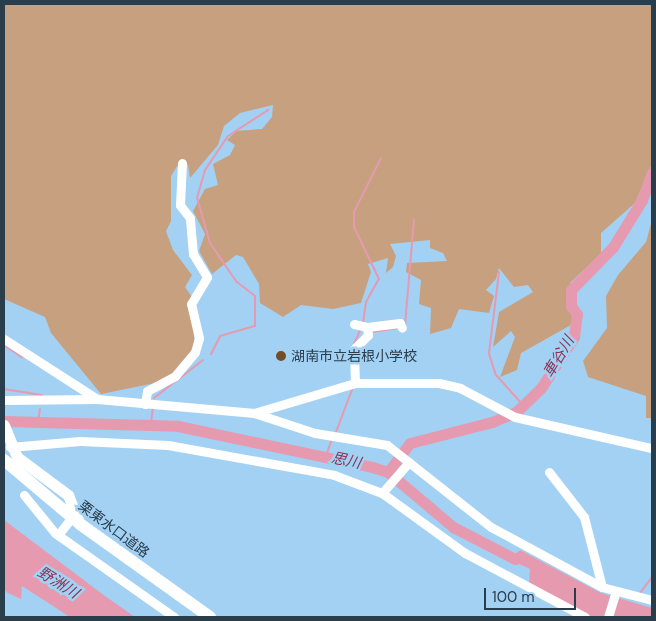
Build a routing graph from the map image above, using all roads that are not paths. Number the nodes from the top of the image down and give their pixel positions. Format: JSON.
{"nodes":[{"id":1,"x":182,"y":163,"type":"dead end"},
{"id":2,"x":402,"y":326,"type":"dead end"},
{"id":3,"x":4,"y":339,"type":"edge"},
{"id":4,"x":356,"y":383,"type":"junction"},
{"id":5,"x":4,"y":400,"type":"edge"},
{"id":6,"x":97,"y":400,"type":"junction"},
{"id":7,"x":145,"y":404,"type":"junction"},
{"id":8,"x":254,"y":413,"type":"junction"},
{"id":9,"x":4,"y":425,"type":"edge"},
{"id":10,"x":9,"y":446,"type":"junction"},
{"id":11,"x":652,"y":448,"type":"edge"},
{"id":12,"x":4,"y":460,"type":"edge"},
{"id":13,"x":409,"y":464,"type":"junction"},
{"id":14,"x":549,"y":472,"type":"dead end"},
{"id":15,"x":383,"y":492,"type":"junction"},
{"id":16,"x":24,"y":495,"type":"dead end"},
{"id":17,"x":76,"y":521,"type":"junction"},
{"id":18,"x":58,"y":535,"type":"junction"},
{"id":19,"x":602,"y":586,"type":"junction"},
{"id":20,"x":615,"y":592,"type":"junction"},
{"id":21,"x":652,"y":600,"type":"edge"},
{"id":22,"x":174,"y":617,"type":"edge"},
{"id":23,"x":210,"y":617,"type":"edge"},
{"id":24,"x":585,"y":617,"type":"edge"},
{"id":25,"x":608,"y":617,"type":"edge"}],
"edges":[{"from":1,"to":7,"type":"street"},
{"from":2,"to":4,"type":"street"},
{"from":3,"to":6,"type":"street"},
{"from":4,"to":8,"type":"street"},
{"from":4,"to":11,"type":"street"},
{"from":5,"to":6,"type":"street"},
{"from":6,"to":7,"type":"street"},
{"from":7,"to":8,"type":"street"},
{"from":8,"to":13,"type":"street"},
{"from":9,"to":10,"type":"main road"},
{"from":10,"to":15,"type":"street"},
{"from":10,"to":17,"type":"main road"},
{"from":12,"to":17,"type":"highway","name":"栗東水口道路"},
{"from":13,"to":15,"type":"street"},
{"from":13,"to":19,"type":"street"},
{"from":14,"to":19,"type":"street"},
{"from":15,"to":24,"type":"street"},
{"from":16,"to":18,"type":"street"},
{"from":17,"to":18,"type":"street"},
{"from":17,"to":23,"type":"highway","name":"栗東水口道路"},
{"from":18,"to":22,"type":"street"},
{"from":19,"to":20,"type":"street"},
{"from":20,"to":21,"type":"street"},
{"from":20,"to":25,"type":"street"}]}
